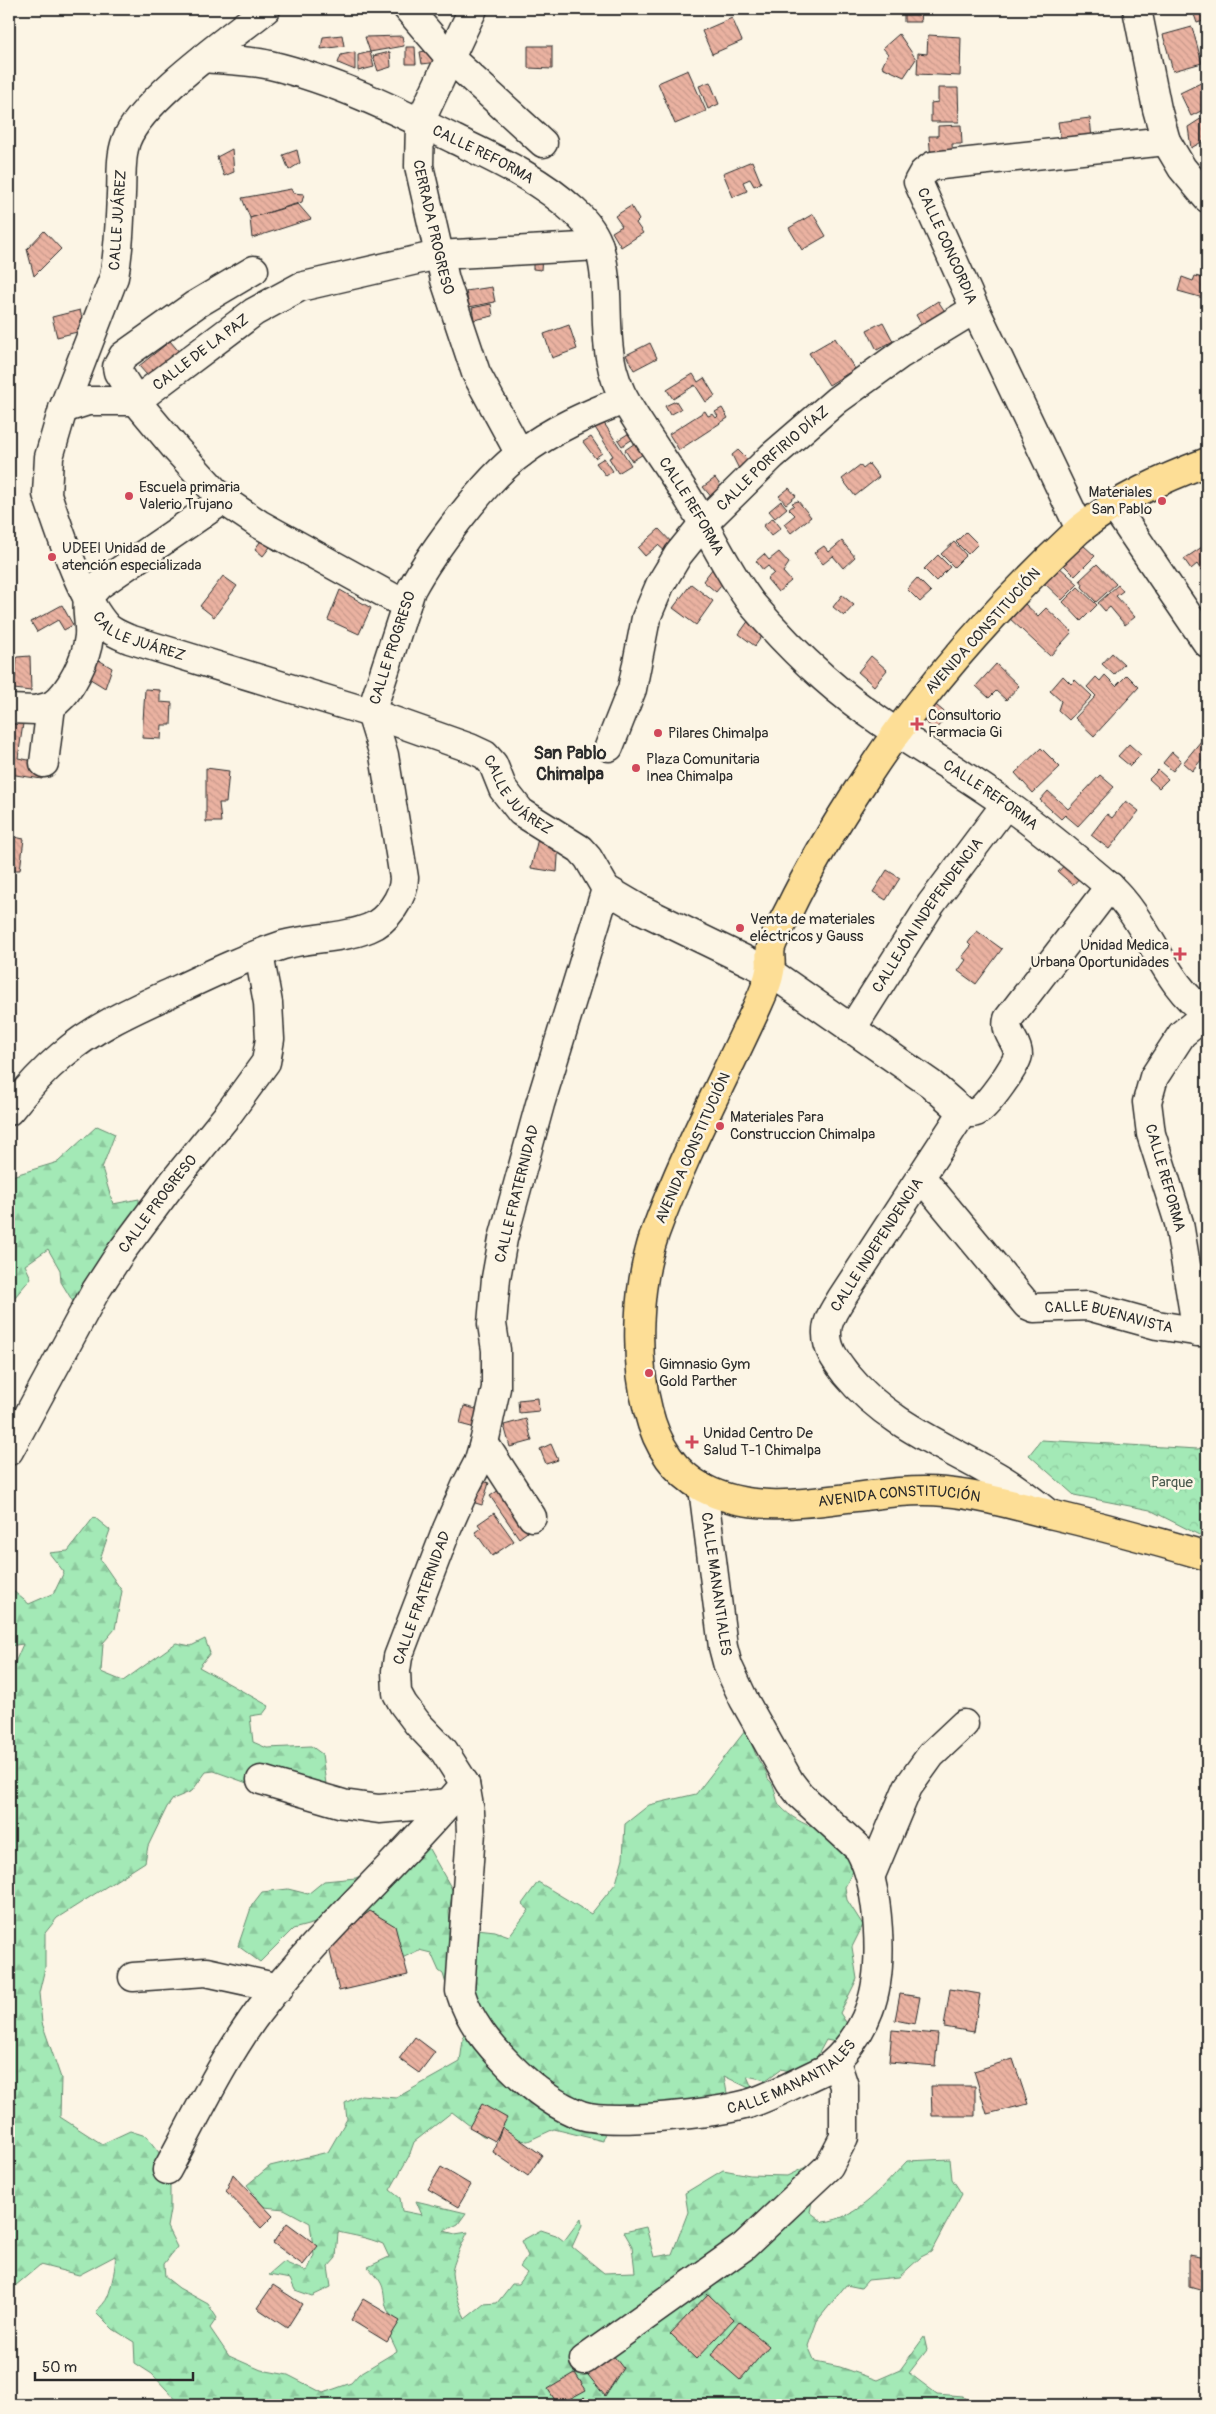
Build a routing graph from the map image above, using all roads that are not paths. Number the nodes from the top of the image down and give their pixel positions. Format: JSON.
{"nodes":[{"id":1,"x":266,"y":9,"type":"edge"},
{"id":2,"x":408,"y":9,"type":"edge"},
{"id":3,"x":473,"y":9,"type":"edge"},
{"id":4,"x":1137,"y":9,"type":"edge"},
{"id":5,"x":204,"y":58,"type":"junction"},
{"id":6,"x":450,"y":58,"type":"junction"},
{"id":7,"x":420,"y":122,"type":"junction"},
{"id":8,"x":1166,"y":141,"type":"junction"},
{"id":9,"x":543,"y":143,"type":"dead end"},
{"id":10,"x":1207,"y":198,"type":"edge"},
{"id":11,"x":599,"y":246,"type":"junction"},
{"id":12,"x":438,"y":255,"type":"junction"},
{"id":13,"x":254,"y":270,"type":"dead end"},
{"id":14,"x":975,"y":309,"type":"junction"},
{"id":15,"x":624,"y":400,"type":"junction"},
{"id":16,"x":136,"y":402,"type":"junction"},
{"id":17,"x":63,"y":409,"type":"junction"},
{"id":18,"x":520,"y":454,"type":"junction"},
{"id":19,"x":1207,"y":462,"type":"edge"},
{"id":20,"x":223,"y":500,"type":"junction"},
{"id":21,"x":1114,"y":506,"type":"junction"},
{"id":22,"x":703,"y":524,"type":"junction"},
{"id":23,"x":1080,"y":529,"type":"junction"},
{"id":24,"x":88,"y":597,"type":"junction"},
{"id":25,"x":406,"y":605,"type":"junction"},
{"id":26,"x":1207,"y":644,"type":"edge"},
{"id":27,"x":51,"y":706,"type":"junction"},
{"id":28,"x":9,"y":709,"type":"edge"},
{"id":29,"x":371,"y":714,"type":"junction"},
{"id":30,"x":896,"y":733,"type":"junction"},
{"id":31,"x":609,"y":747,"type":"dead end"},
{"id":32,"x":44,"y":763,"type":"dead end"},
{"id":33,"x":1006,"y":804,"type":"junction"},
{"id":34,"x":1110,"y":886,"type":"junction"},
{"id":35,"x":606,"y":889,"type":"junction"},
{"id":36,"x":259,"y":954,"type":"junction"},
{"id":37,"x":770,"y":972,"type":"junction"},
{"id":38,"x":1207,"y":1014,"type":"edge"},
{"id":39,"x":851,"y":1030,"type":"junction"},
{"id":40,"x":9,"y":1110,"type":"edge"},
{"id":41,"x":963,"y":1112,"type":"junction"},
{"id":42,"x":921,"y":1177,"type":"junction"},
{"id":43,"x":1202,"y":1332,"type":"edge"},
{"id":44,"x":484,"y":1443,"type":"junction"},
{"id":45,"x":9,"y":1451,"type":"edge"},
{"id":46,"x":703,"y":1488,"type":"junction"},
{"id":47,"x":1049,"y":1514,"type":"junction"},
{"id":48,"x":532,"y":1517,"type":"dead end"},
{"id":49,"x":1207,"y":1556,"type":"edge"},
{"id":50,"x":418,"y":1724,"type":"joint"},
{"id":51,"x":964,"y":1724,"type":"dead end"},
{"id":52,"x":261,"y":1780,"type":"dead end"},
{"id":53,"x":457,"y":1793,"type":"junction"},
{"id":54,"x":871,"y":1875,"type":"junction"},
{"id":55,"x":133,"y":1977,"type":"dead end"},
{"id":56,"x":279,"y":1988,"type":"junction"},
{"id":57,"x":836,"y":2062,"type":"junction"},
{"id":58,"x":167,"y":2170,"type":"dead end"},
{"id":59,"x":584,"y":2360,"type":"dead end"}],
"edges":[{"from":1,"to":5,"type":"street","name":"CALLE JUÁREZ"},
{"from":2,"to":6,"type":"street"},
{"from":3,"to":6,"type":"street","name":"CERRADA PROGRESO"},
{"from":4,"to":8,"type":"street"},
{"from":5,"to":7,"type":"street","name":"CALLE REFORMA"},
{"from":5,"to":17,"type":"street","name":"CALLE JUÁREZ"},
{"from":6,"to":7,"type":"street","name":"CERRADA PROGRESO"},
{"from":6,"to":9,"type":"street"},
{"from":7,"to":11,"type":"street","name":"CALLE REFORMA"},
{"from":7,"to":12,"type":"street","name":"CERRADA PROGRESO"},
{"from":8,"to":10,"type":"street"},
{"from":8,"to":14,"type":"street","name":"CALLE CONCORDIA"},
{"from":11,"to":12,"type":"street","name":"CALLE DE LA PAZ"},
{"from":11,"to":15,"type":"street","name":"CALLE REFORMA"},
{"from":12,"to":16,"type":"street","name":"CALLE DE LA PAZ"},
{"from":12,"to":18,"type":"street","name":"CERRADA PROGRESO"},
{"from":13,"to":16,"type":"street"},
{"from":14,"to":22,"type":"street","name":"CALLE PORFIRIO DÍAZ"},
{"from":14,"to":23,"type":"street","name":"CALLE CONCORDIA"},
{"from":15,"to":18,"type":"street","name":"CALLE PROGRESO"},
{"from":15,"to":22,"type":"street","name":"CALLE REFORMA"},
{"from":16,"to":17,"type":"street"},
{"from":16,"to":20,"type":"street","name":"CALLE DE LA PAZ"},
{"from":17,"to":24,"type":"street","name":"CALLE JUÁREZ"},
{"from":18,"to":25,"type":"street","name":"CALLE PROGRESO"},
{"from":19,"to":21,"type":"main road","name":"AVENIDA CONSTITUCIÓN"},
{"from":20,"to":24,"type":"street"},
{"from":20,"to":25,"type":"street","name":"CALLE DE LA PAZ"},
{"from":21,"to":23,"type":"main road","name":"AVENIDA CONSTITUCIÓN"},
{"from":21,"to":26,"type":"street"},
{"from":22,"to":30,"type":"street","name":"CALLE REFORMA"},
{"from":22,"to":31,"type":"street","name":"CALLE PORFIRIO DÍAZ"},
{"from":23,"to":30,"type":"main road","name":"AVENIDA CONSTITUCIÓN"},
{"from":24,"to":27,"type":"street"},
{"from":24,"to":29,"type":"street","name":"CALLE JUÁREZ"},
{"from":25,"to":29,"type":"street","name":"CALLE PROGRESO"},
{"from":27,"to":28,"type":"street"},
{"from":27,"to":32,"type":"street"},
{"from":29,"to":35,"type":"street","name":"CALLE JUÁREZ"},
{"from":29,"to":36,"type":"street","name":"CALLE PROGRESO"},
{"from":30,"to":33,"type":"street","name":"CALLE REFORMA"},
{"from":30,"to":37,"type":"main road","name":"AVENIDA CONSTITUCIÓN"},
{"from":33,"to":34,"type":"street","name":"CALLE REFORMA"},
{"from":33,"to":39,"type":"street","name":"CALLEJÓN INDEPENDENCIA"},
{"from":34,"to":38,"type":"street","name":"CALLE REFORMA"},
{"from":34,"to":41,"type":"street"},
{"from":35,"to":37,"type":"street","name":"CALLE JUÁREZ"},
{"from":35,"to":44,"type":"street","name":"CALLE FRATERNIDAD"},
{"from":36,"to":40,"type":"street","name":"CALLE PROGRESO"},
{"from":36,"to":45,"type":"street","name":"CALLE PROGRESO"},
{"from":37,"to":39,"type":"street"},
{"from":37,"to":46,"type":"main road","name":"AVENIDA CONSTITUCIÓN"},
{"from":38,"to":43,"type":"street","name":"CALLE REFORMA"},
{"from":39,"to":41,"type":"street"},
{"from":41,"to":42,"type":"street","name":"CALLE INDEPENDENCIA"},
{"from":42,"to":43,"type":"street","name":"CALLE BUENAVISTA"},
{"from":42,"to":47,"type":"street","name":"CALLE INDEPENDENCIA"},
{"from":44,"to":48,"type":"street"},
{"from":44,"to":50,"type":"street","name":"CALLE FRATERNIDAD"},
{"from":46,"to":47,"type":"main road","name":"AVENIDA CONSTITUCIÓN"},
{"from":46,"to":54,"type":"street","name":"CALLE MANANTIALES"},
{"from":47,"to":49,"type":"main road","name":"AVENIDA CONSTITUCIÓN"},
{"from":50,"to":53,"type":"street","name":"CALLE MANANTIALES"},
{"from":51,"to":54,"type":"street"},
{"from":52,"to":53,"type":"street"},
{"from":53,"to":56,"type":"street"},
{"from":53,"to":57,"type":"street","name":"CALLE MANANTIALES"},
{"from":54,"to":57,"type":"street","name":"CALLE MANANTIALES"},
{"from":55,"to":56,"type":"street"},
{"from":56,"to":58,"type":"street"},
{"from":57,"to":59,"type":"street"}]}
